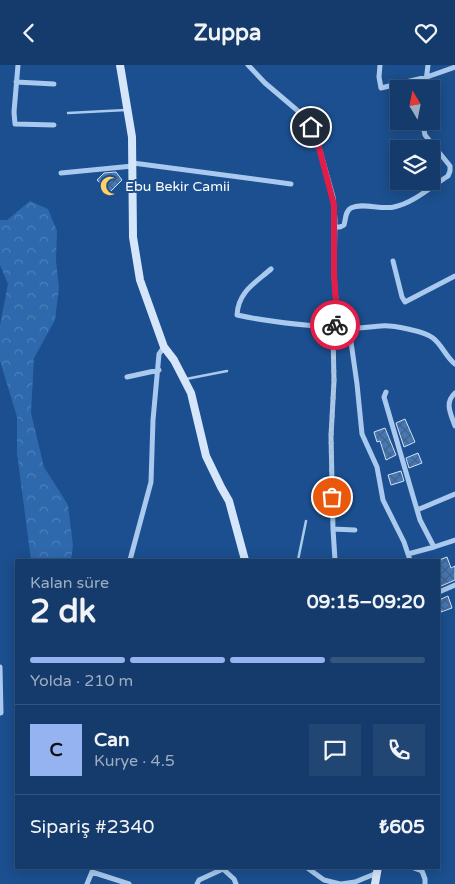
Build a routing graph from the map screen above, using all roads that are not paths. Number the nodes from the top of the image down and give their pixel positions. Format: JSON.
{"nodes":[{"id":1,"x":18,"y":65,"type":"edge"},
{"id":2,"x":120,"y":65,"type":"edge"},
{"id":3,"x":248,"y":65,"type":"edge"},
{"id":4,"x":380,"y":65,"type":"edge"},
{"id":5,"x":428,"y":65,"type":"edge"},
{"id":6,"x":455,"y":67,"type":"edge"},
{"id":7,"x":427,"y":77,"type":"junction"},
{"id":8,"x":427,"y":80,"type":"edge"},
{"id":9,"x":16,"y":82,"type":"junction"},
{"id":10,"x":54,"y":84,"type":"dead end"},
{"id":11,"x":128,"y":110,"type":"junction"},
{"id":12,"x":68,"y":113,"type":"dead end"},
{"id":13,"x":54,"y":125,"type":"dead end"},
{"id":14,"x":423,"y":130,"type":"edge"},
{"id":15,"x":133,"y":165,"type":"junction"},
{"id":16,"x":61,"y":173,"type":"dead end"},
{"id":17,"x":291,"y":185,"type":"dead end"},
{"id":18,"x":335,"y":227,"type":"junction"},
{"id":19,"x":394,"y":261,"type":"dead end"},
{"id":20,"x":271,"y":269,"type":"dead end"},
{"id":21,"x":455,"y":276,"type":"edge"},
{"id":22,"x":335,"y":327,"type":"junction"},
{"id":23,"x":349,"y":329,"type":"junction"},
{"id":24,"x":164,"y":347,"type":"junction"},
{"id":25,"x":455,"y":364,"type":"edge"},
{"id":26,"x":158,"y":370,"type":"junction"},
{"id":27,"x":226,"y":371,"type":"dead end"},
{"id":28,"x":127,"y":377,"type":"dead end"},
{"id":29,"x":184,"y":379,"type":"junction"},
{"id":30,"x":386,"y":392,"type":"dead end"},
{"id":31,"x":455,"y":393,"type":"edge"},
{"id":32,"x":455,"y":426,"type":"edge"},
{"id":33,"x":455,"y":494,"type":"edge"},
{"id":34,"x":417,"y":510,"type":"junction"},
{"id":35,"x":306,"y":521,"type":"dead end"},
{"id":36,"x":333,"y":529,"type":"junction"},
{"id":37,"x":354,"y":530,"type":"dead end"},
{"id":38,"x":455,"y":540,"type":"edge"},
{"id":39,"x":434,"y":547,"type":"junction"},
{"id":40,"x":409,"y":557,"type":"edge"},
{"id":41,"x":130,"y":559,"type":"edge"},
{"id":42,"x":244,"y":559,"type":"edge"},
{"id":43,"x":298,"y":559,"type":"edge"},
{"id":44,"x":335,"y":559,"type":"edge"},
{"id":45,"x":455,"y":585,"type":"edge"},
{"id":46,"x":440,"y":592,"type":"edge"},
{"id":47,"x":0,"y":667,"type":"edge"},
{"id":48,"x":1,"y":713,"type":"edge"},
{"id":49,"x":309,"y":869,"type":"edge"},
{"id":50,"x":416,"y":869,"type":"edge"},
{"id":51,"x":93,"y":870,"type":"edge"},
{"id":52,"x":378,"y":871,"type":"edge"},
{"id":53,"x":86,"y":884,"type":"edge"},
{"id":54,"x":130,"y":884,"type":"edge"},
{"id":55,"x":197,"y":884,"type":"edge"},
{"id":56,"x":236,"y":884,"type":"edge"},
{"id":57,"x":340,"y":884,"type":"edge"},
{"id":58,"x":375,"y":884,"type":"edge"},
{"id":59,"x":425,"y":884,"type":"edge"}],
"edges":[{"from":1,"to":9,"type":"street"},
{"from":2,"to":11,"type":"street"},
{"from":3,"to":18,"type":"street"},
{"from":4,"to":7,"type":"street"},
{"from":5,"to":7,"type":"street"},
{"from":6,"to":7,"type":"street"},
{"from":7,"to":8,"type":"street"},
{"from":9,"to":10,"type":"street"},
{"from":9,"to":13,"type":"street"},
{"from":11,"to":12,"type":"lane"},
{"from":11,"to":15,"type":"street"},
{"from":14,"to":18,"type":"street"},
{"from":15,"to":16,"type":"street"},
{"from":15,"to":17,"type":"street"},
{"from":15,"to":24,"type":"street"},
{"from":18,"to":22,"type":"street"},
{"from":19,"to":21,"type":"street"},
{"from":20,"to":22,"type":"street"},
{"from":22,"to":23,"type":"street"},
{"from":22,"to":36,"type":"street"},
{"from":23,"to":25,"type":"street"},
{"from":23,"to":40,"type":"street"},
{"from":24,"to":26,"type":"street"},
{"from":24,"to":29,"type":"street"},
{"from":26,"to":28,"type":"street"},
{"from":26,"to":41,"type":"street"},
{"from":27,"to":29,"type":"lane"},
{"from":29,"to":42,"type":"street"},
{"from":30,"to":34,"type":"street"},
{"from":31,"to":32,"type":"street"},
{"from":33,"to":34,"type":"street"},
{"from":34,"to":39,"type":"street"},
{"from":35,"to":43,"type":"lane"},
{"from":36,"to":37,"type":"street"},
{"from":36,"to":44,"type":"street"},
{"from":38,"to":39,"type":"street"},
{"from":39,"to":40,"type":"street"},
{"from":45,"to":46,"type":"street"},
{"from":47,"to":48,"type":"street"},
{"from":49,"to":57,"type":"street"},
{"from":50,"to":59,"type":"street"},
{"from":51,"to":53,"type":"street"},
{"from":51,"to":54,"type":"street"},
{"from":52,"to":57,"type":"street"},
{"from":52,"to":58,"type":"street"},
{"from":55,"to":56,"type":"street"}]}
